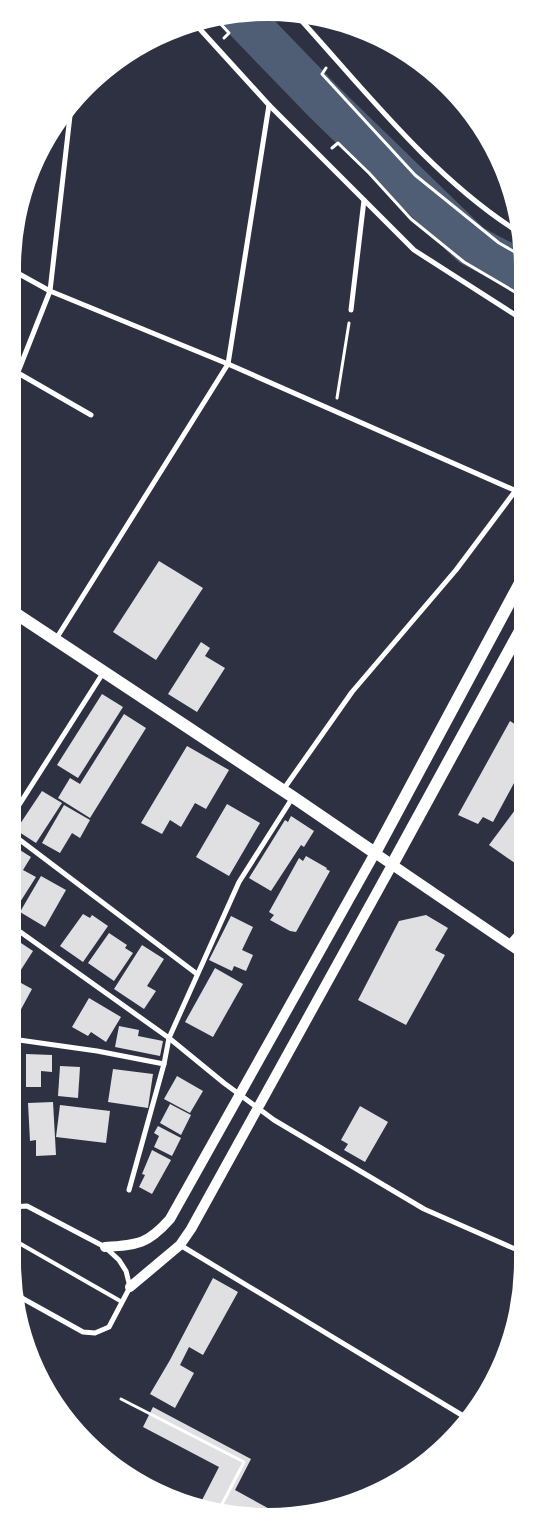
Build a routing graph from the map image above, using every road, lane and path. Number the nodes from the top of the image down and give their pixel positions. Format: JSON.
{"nodes":[{"id":1,"x":304,"y":24,"type":"edge"},
{"id":2,"x":222,"y":25,"type":"edge"},
{"id":3,"x":201,"y":31,"type":"edge"},
{"id":4,"x":221,"y":41,"type":"dead end"},
{"id":5,"x":269,"y":105,"type":"junction"},
{"id":6,"x":69,"y":122,"type":"edge"},
{"id":7,"x":330,"y":150,"type":"dead end"},
{"id":8,"x":364,"y":200,"type":"junction"},
{"id":9,"x":510,"y":226,"type":"edge"},
{"id":10,"x":21,"y":275,"type":"edge"},
{"id":11,"x":50,"y":291,"type":"junction"},
{"id":12,"x":514,"y":291,"type":"edge"},
{"id":13,"x":351,"y":310,"type":"joint"},
{"id":14,"x":514,"y":314,"type":"edge"},
{"id":15,"x":228,"y":364,"type":"junction"},
{"id":16,"x":21,"y":365,"type":"edge"},
{"id":17,"x":21,"y":375,"type":"edge"},
{"id":18,"x":335,"y":411,"type":"junction"},
{"id":19,"x":91,"y":415,"type":"dead end"},
{"id":20,"x":514,"y":490,"type":"edge"},
{"id":21,"x":514,"y":497,"type":"edge"},
{"id":22,"x":514,"y":594,"type":"edge"},
{"id":23,"x":21,"y":617,"type":"edge"},
{"id":24,"x":56,"y":639,"type":"junction"},
{"id":25,"x":514,"y":651,"type":"edge"},
{"id":26,"x":104,"y":671,"type":"junction"},
{"id":27,"x":288,"y":794,"type":"junction"},
{"id":28,"x":21,"y":802,"type":"edge"},
{"id":29,"x":21,"y":841,"type":"edge"},
{"id":30,"x":375,"y":853,"type":"junction"},
{"id":31,"x":392,"y":865,"type":"junction"},
{"id":32,"x":21,"y":932,"type":"edge"},
{"id":33,"x":514,"y":937,"type":"edge"},
{"id":34,"x":509,"y":943,"type":"junction"},
{"id":35,"x":514,"y":947,"type":"edge"},
{"id":36,"x":197,"y":974,"type":"junction"},
{"id":37,"x":169,"y":1038,"type":"junction"},
{"id":38,"x":21,"y":1039,"type":"edge"},
{"id":39,"x":164,"y":1064,"type":"junction"},
{"id":40,"x":240,"y":1095,"type":"junction"},
{"id":41,"x":257,"y":1108,"type":"junction"},
{"id":42,"x":129,"y":1190,"type":"dead end"},
{"id":43,"x":21,"y":1206,"type":"edge"},
{"id":44,"x":21,"y":1244,"type":"edge"},
{"id":45,"x":180,"y":1245,"type":"junction"},
{"id":46,"x":105,"y":1247,"type":"junction"},
{"id":47,"x":514,"y":1248,"type":"edge"},
{"id":48,"x":130,"y":1287,"type":"junction"},
{"id":49,"x":24,"y":1299,"type":"edge"},
{"id":50,"x":122,"y":1302,"type":"junction"},
{"id":51,"x":121,"y":1399,"type":"dead end"},
{"id":52,"x":460,"y":1415,"type":"edge"},
{"id":53,"x":222,"y":1504,"type":"edge"}],
"edges":[{"from":1,"to":9,"type":"street"},
{"from":2,"to":4,"type":"path"},
{"from":3,"to":5,"type":"street"},
{"from":5,"to":8,"type":"street"},
{"from":5,"to":15,"type":"street"},
{"from":6,"to":11,"type":"street"},
{"from":7,"to":12,"type":"path"},
{"from":8,"to":13,"type":"street"},
{"from":8,"to":14,"type":"street"},
{"from":10,"to":11,"type":"street"},
{"from":11,"to":15,"type":"street"},
{"from":11,"to":16,"type":"street"},
{"from":13,"to":18,"type":"path"},
{"from":15,"to":18,"type":"street"},
{"from":15,"to":24,"type":"street"},
{"from":17,"to":19,"type":"street"},
{"from":18,"to":20,"type":"street"},
{"from":21,"to":27,"type":"street"},
{"from":22,"to":30,"type":"main road"},
{"from":23,"to":24,"type":"main road"},
{"from":24,"to":26,"type":"main road"},
{"from":25,"to":31,"type":"main road"},
{"from":26,"to":27,"type":"main road"},
{"from":26,"to":28,"type":"street"},
{"from":27,"to":30,"type":"main road"},
{"from":27,"to":36,"type":"street"},
{"from":29,"to":36,"type":"street"},
{"from":30,"to":31,"type":"main road"},
{"from":30,"to":40,"type":"main road"},
{"from":31,"to":34,"type":"main road"},
{"from":31,"to":41,"type":"main road"},
{"from":32,"to":37,"type":"street"},
{"from":33,"to":34,"type":"street"},
{"from":34,"to":35,"type":"main road"},
{"from":36,"to":37,"type":"street"},
{"from":37,"to":39,"type":"street"},
{"from":37,"to":40,"type":"street"},
{"from":38,"to":39,"type":"street"},
{"from":39,"to":42,"type":"street"},
{"from":40,"to":41,"type":"street"},
{"from":40,"to":46,"type":"main road"},
{"from":41,"to":45,"type":"main road"},
{"from":41,"to":47,"type":"street"},
{"from":43,"to":46,"type":"street"},
{"from":44,"to":50,"type":"lane"},
{"from":45,"to":48,"type":"main road"},
{"from":45,"to":52,"type":"street"},
{"from":46,"to":48,"type":"street"},
{"from":48,"to":50,"type":"street"},
{"from":49,"to":50,"type":"street"},
{"from":51,"to":53,"type":"path"}]}
